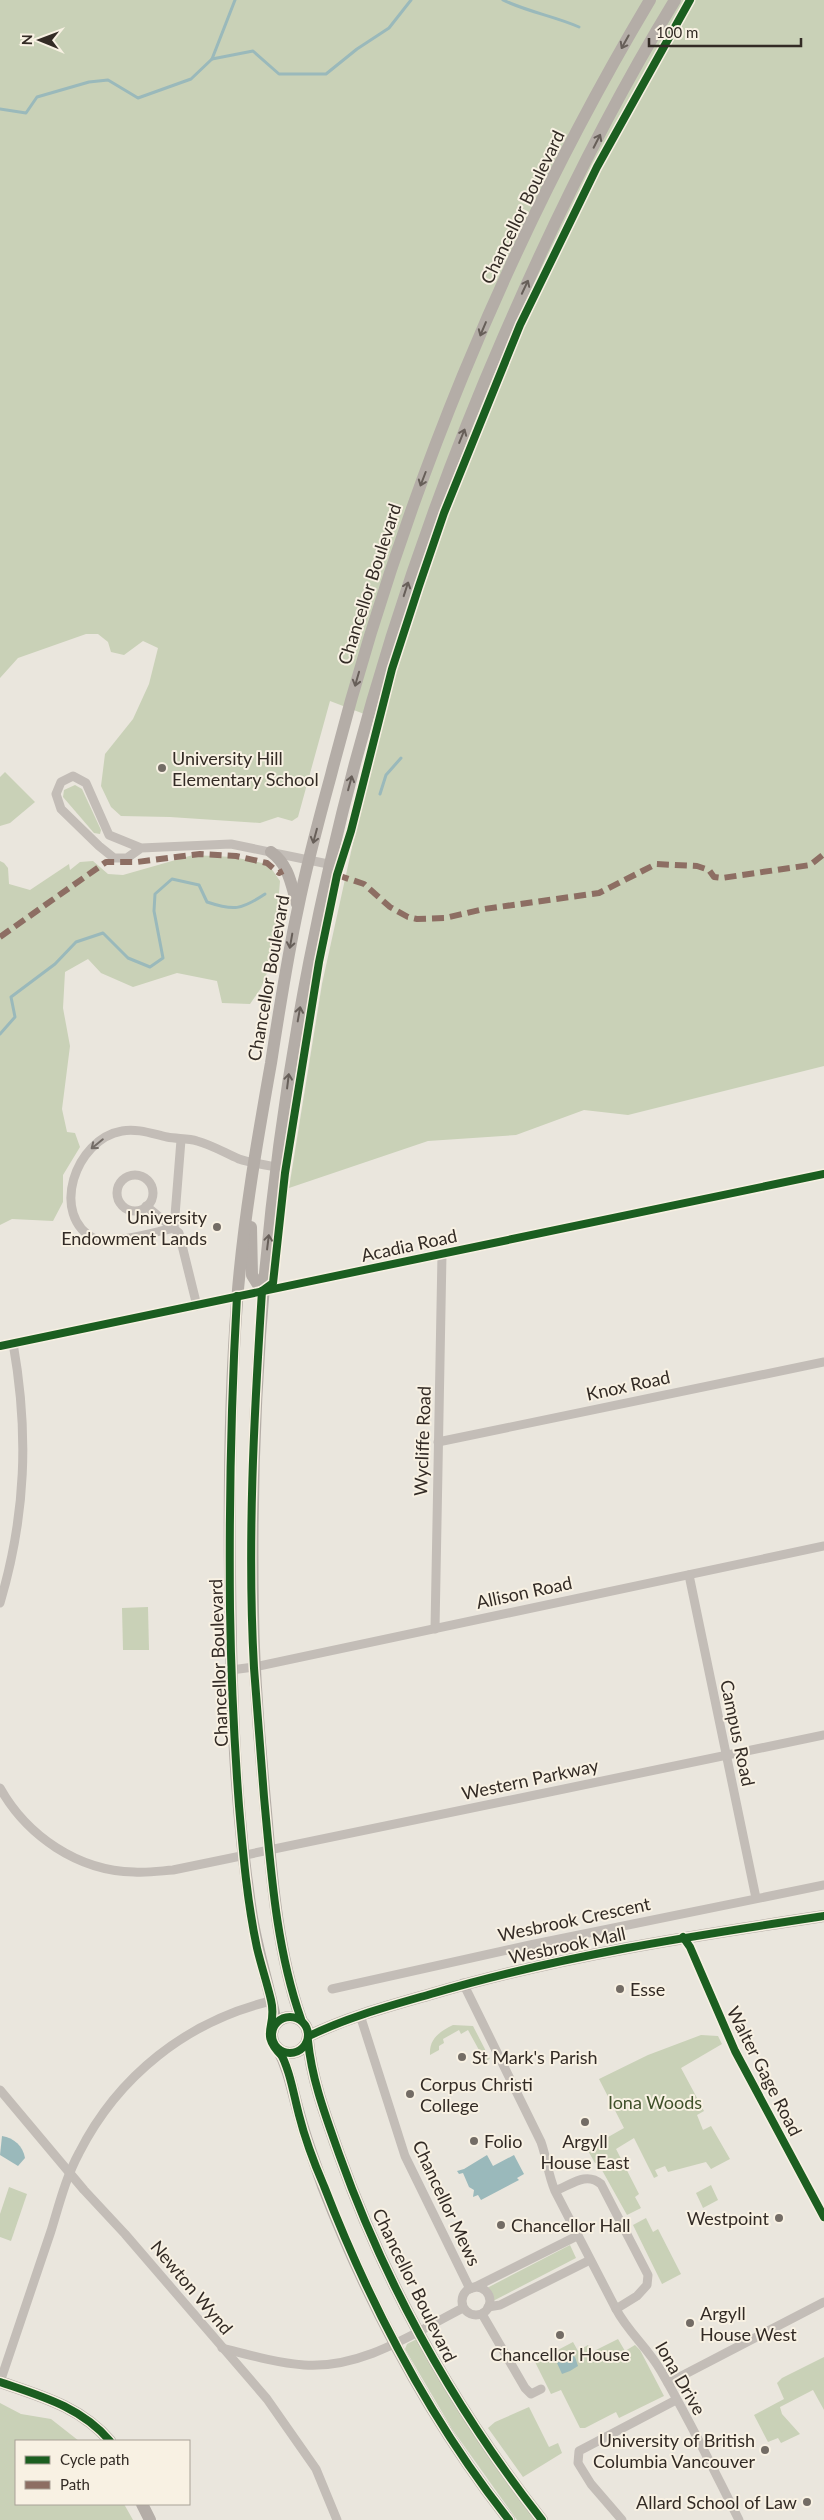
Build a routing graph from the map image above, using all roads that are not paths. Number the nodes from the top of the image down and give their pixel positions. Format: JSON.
{"nodes":[{"id":1,"x":650,"y":0,"type":"edge"},
{"id":2,"x":675,"y":0,"type":"edge"},
{"id":3,"x":109,"y":835,"type":"junction"},
{"id":4,"x":99,"y":846,"type":"junction"},
{"id":5,"x":141,"y":848,"type":"junction"},
{"id":6,"x":271,"y":852,"type":"junction"},
{"id":7,"x":309,"y":860,"type":"junction"},
{"id":8,"x":328,"y":864,"type":"junction"},
{"id":9,"x":298,"y":907,"type":"junction"},
{"id":10,"x":181,"y":1140,"type":"junction"},
{"id":11,"x":254,"y":1163,"type":"junction"},
{"id":12,"x":277,"y":1167,"type":"junction"},
{"id":13,"x":824,"y":1174,"type":"edge"},
{"id":14,"x":250,"y":1198,"type":"junction"},
{"id":15,"x":146,"y":1206,"type":"junction"},
{"id":16,"x":174,"y":1228,"type":"junction"},
{"id":17,"x":442,"y":1254,"type":"junction"},
{"id":18,"x":262,"y":1291,"type":"junction"},
{"id":19,"x":237,"y":1296,"type":"junction"},
{"id":20,"x":197,"y":1306,"type":"junction"},
{"id":21,"x":13,"y":1343,"type":"junction"},
{"id":22,"x":0,"y":1346,"type":"edge"},
{"id":23,"x":824,"y":1362,"type":"edge"},
{"id":24,"x":438,"y":1442,"type":"junction"},
{"id":25,"x":824,"y":1546,"type":"edge"},
{"id":26,"x":689,"y":1574,"type":"junction"},
{"id":27,"x":0,"y":1603,"type":"edge"},
{"id":28,"x":434,"y":1629,"type":"junction"},
{"id":29,"x":254,"y":1667,"type":"junction"},
{"id":30,"x":231,"y":1670,"type":"junction"},
{"id":31,"x":824,"y":1735,"type":"edge"},
{"id":32,"x":727,"y":1755,"type":"junction"},
{"id":33,"x":0,"y":1788,"type":"edge"},
{"id":34,"x":269,"y":1851,"type":"junction"},
{"id":35,"x":243,"y":1856,"type":"junction"},
{"id":36,"x":824,"y":1884,"type":"edge"},
{"id":37,"x":756,"y":1898,"type":"junction"},
{"id":38,"x":824,"y":1918,"type":"edge"},
{"id":39,"x":683,"y":1937,"type":"junction"},
{"id":40,"x":463,"y":1983,"type":"junction"},
{"id":41,"x":332,"y":1989,"type":"dead end"},
{"id":42,"x":271,"y":2000,"type":"junction"},
{"id":43,"x":360,"y":2015,"type":"junction"},
{"id":44,"x":274,"y":2026,"type":"junction"},
{"id":45,"x":306,"y":2030,"type":"junction"},
{"id":46,"x":278,"y":2049,"type":"junction"},
{"id":47,"x":0,"y":2090,"type":"edge"},
{"id":48,"x":71,"y":2172,"type":"junction"},
{"id":49,"x":555,"y":2191,"type":"junction"},
{"id":50,"x":824,"y":2217,"type":"edge"},
{"id":51,"x":577,"y":2236,"type":"junction"},
{"id":52,"x":590,"y":2260,"type":"junction"},
{"id":53,"x":472,"y":2288,"type":"junction"},
{"id":54,"x":824,"y":2302,"type":"edge"},
{"id":55,"x":463,"y":2308,"type":"junction"},
{"id":56,"x":616,"y":2309,"type":"junction"},
{"id":57,"x":485,"y":2311,"type":"junction"},
{"id":58,"x":418,"y":2331,"type":"junction"},
{"id":59,"x":395,"y":2343,"type":"junction"},
{"id":60,"x":222,"y":2348,"type":"junction"},
{"id":61,"x":0,"y":2382,"type":"edge"},
{"id":62,"x":668,"y":2383,"type":"junction"},
{"id":63,"x":541,"y":2389,"type":"dead end"},
{"id":64,"x":676,"y":2400,"type":"junction"},
{"id":65,"x":109,"y":2440,"type":"edge"},
{"id":66,"x":142,"y":2505,"type":"edge"},
{"id":67,"x":150,"y":2520,"type":"edge"},
{"id":68,"x":337,"y":2520,"type":"edge"},
{"id":69,"x":509,"y":2520,"type":"edge"},
{"id":70,"x":542,"y":2520,"type":"edge"},
{"id":71,"x":622,"y":2520,"type":"edge"},
{"id":72,"x":739,"y":2520,"type":"edge"}],
"edges":[{"from":1,"to":7,"type":"main road","name":"Chancellor Boulevard","one_way":true},
{"from":8,"to":2,"type":"main road","name":"Chancellor Boulevard","one_way":true},
{"from":3,"to":4,"type":"street"},
{"from":3,"to":4,"type":"street"},
{"from":3,"to":5,"type":"street"},
{"from":4,"to":5,"type":"street"},
{"from":5,"to":6,"type":"street"},
{"from":6,"to":7,"type":"street"},
{"from":6,"to":9,"type":"main road"},
{"from":7,"to":8,"type":"street"},
{"from":7,"to":9,"type":"main road","name":"Chancellor Boulevard"},
{"from":12,"to":8,"type":"main road","name":"Chancellor Boulevard","one_way":true},
{"from":9,"to":11,"type":"main road","name":"Chancellor Boulevard","one_way":true},
{"from":10,"to":11,"type":"street"},
{"from":10,"to":16,"type":"street"},
{"from":10,"to":16,"type":"street","one_way":true},
{"from":11,"to":12,"type":"street"},
{"from":11,"to":14,"type":"main road","name":"Chancellor Boulevard"},
{"from":18,"to":12,"type":"main road","name":"Chancellor Boulevard","one_way":true},
{"from":13,"to":17,"type":"street","name":"Acadia Road"},
{"from":14,"to":18,"type":"main road"},
{"from":14,"to":19,"type":"main road","name":"Chancellor Boulevard"},
{"from":15,"to":15,"type":"street"},
{"from":15,"to":16,"type":"street"},
{"from":16,"to":20,"type":"street"},
{"from":17,"to":18,"type":"street","name":"Acadia Road"},
{"from":17,"to":24,"type":"street","name":"Wycliffe Road"},
{"from":18,"to":19,"type":"street","name":"Acadia Road"},
{"from":18,"to":29,"type":"main road","name":"Chancellor Boulevard"},
{"from":19,"to":20,"type":"street","name":"Acadia Road"},
{"from":19,"to":30,"type":"main road","name":"Chancellor Boulevard"},
{"from":20,"to":21,"type":"street","name":"Acadia Road"},
{"from":21,"to":22,"type":"street","name":"Acadia Road"},
{"from":21,"to":27,"type":"street"},
{"from":23,"to":24,"type":"street","name":"Knox Road"},
{"from":24,"to":28,"type":"street","name":"Wycliffe Road"},
{"from":25,"to":26,"type":"street","name":"Allison Road"},
{"from":26,"to":28,"type":"street","name":"Allison Road"},
{"from":26,"to":32,"type":"street","name":"Campus Road"},
{"from":28,"to":29,"type":"street","name":"Allison Road"},
{"from":29,"to":30,"type":"street","name":"Allison Road"},
{"from":29,"to":34,"type":"main road","name":"Chancellor Boulevard"},
{"from":30,"to":35,"type":"main road","name":"Chancellor Boulevard"},
{"from":31,"to":32,"type":"street","name":"Western Parkway"},
{"from":32,"to":34,"type":"street","name":"Western Parkway"},
{"from":32,"to":37,"type":"street","name":"Campus Road"},
{"from":33,"to":35,"type":"street","name":"Western Parkway"},
{"from":34,"to":35,"type":"street","name":"Western Parkway"},
{"from":34,"to":45,"type":"main road","name":"Chancellor Boulevard"},
{"from":35,"to":42,"type":"main road","name":"Chancellor Boulevard"},
{"from":36,"to":37,"type":"street","name":"Wesbrook Crescent"},
{"from":37,"to":41,"type":"street","name":"Wesbrook Crescent"},
{"from":38,"to":39,"type":"main road","name":"Wesbrook Mall"},
{"from":39,"to":40,"type":"main road","name":"Wesbrook Mall"},
{"from":39,"to":50,"type":"street","name":"Walter Gage Road"},
{"from":40,"to":43,"type":"main road","name":"Wesbrook Mall"},
{"from":40,"to":49,"type":"street","name":"Iona Drive"},
{"from":42,"to":44,"type":"main road","name":"Chancellor Boulevard"},
{"from":42,"to":48,"type":"street"},
{"from":43,"to":45,"type":"main road","name":"Wesbrook Mall"},
{"from":43,"to":53,"type":"street","name":"Chancellor Mews"},
{"from":44,"to":45,"type":"main road"},
{"from":44,"to":46,"type":"main road"},
{"from":45,"to":46,"type":"main road"},
{"from":45,"to":58,"type":"main road","name":"Chancellor Boulevard"},
{"from":46,"to":59,"type":"main road"},
{"from":47,"to":48,"type":"street","name":"Newton Wynd"},
{"from":48,"to":60,"type":"street","name":"Newton Wynd"},
{"from":48,"to":61,"type":"street"},
{"from":49,"to":51,"type":"street","name":"Iona Drive"},
{"from":49,"to":56,"type":"street"},
{"from":51,"to":52,"type":"street","name":"Iona Drive"},
{"from":51,"to":53,"type":"street"},
{"from":52,"to":56,"type":"street","name":"Iona Drive"},
{"from":52,"to":57,"type":"street"},
{"from":53,"to":55,"type":"street"},
{"from":53,"to":57,"type":"street"},
{"from":54,"to":62,"type":"street"},
{"from":55,"to":57,"type":"street"},
{"from":55,"to":58,"type":"street"},
{"from":56,"to":62,"type":"street","name":"Iona Drive"},
{"from":57,"to":63,"type":"street"},
{"from":58,"to":59,"type":"street"},
{"from":58,"to":70,"type":"main road","name":"Chancellor Boulevard"},
{"from":59,"to":60,"type":"street"},
{"from":59,"to":69,"type":"main road"},
{"from":60,"to":68,"type":"street","name":"Newton Wynd"},
{"from":61,"to":65,"type":"main road"},
{"from":62,"to":64,"type":"street","name":"Iona Drive"},
{"from":64,"to":71,"type":"street"},
{"from":64,"to":72,"type":"street","name":"Iona Drive"},
{"from":66,"to":67,"type":"main road"}]}
